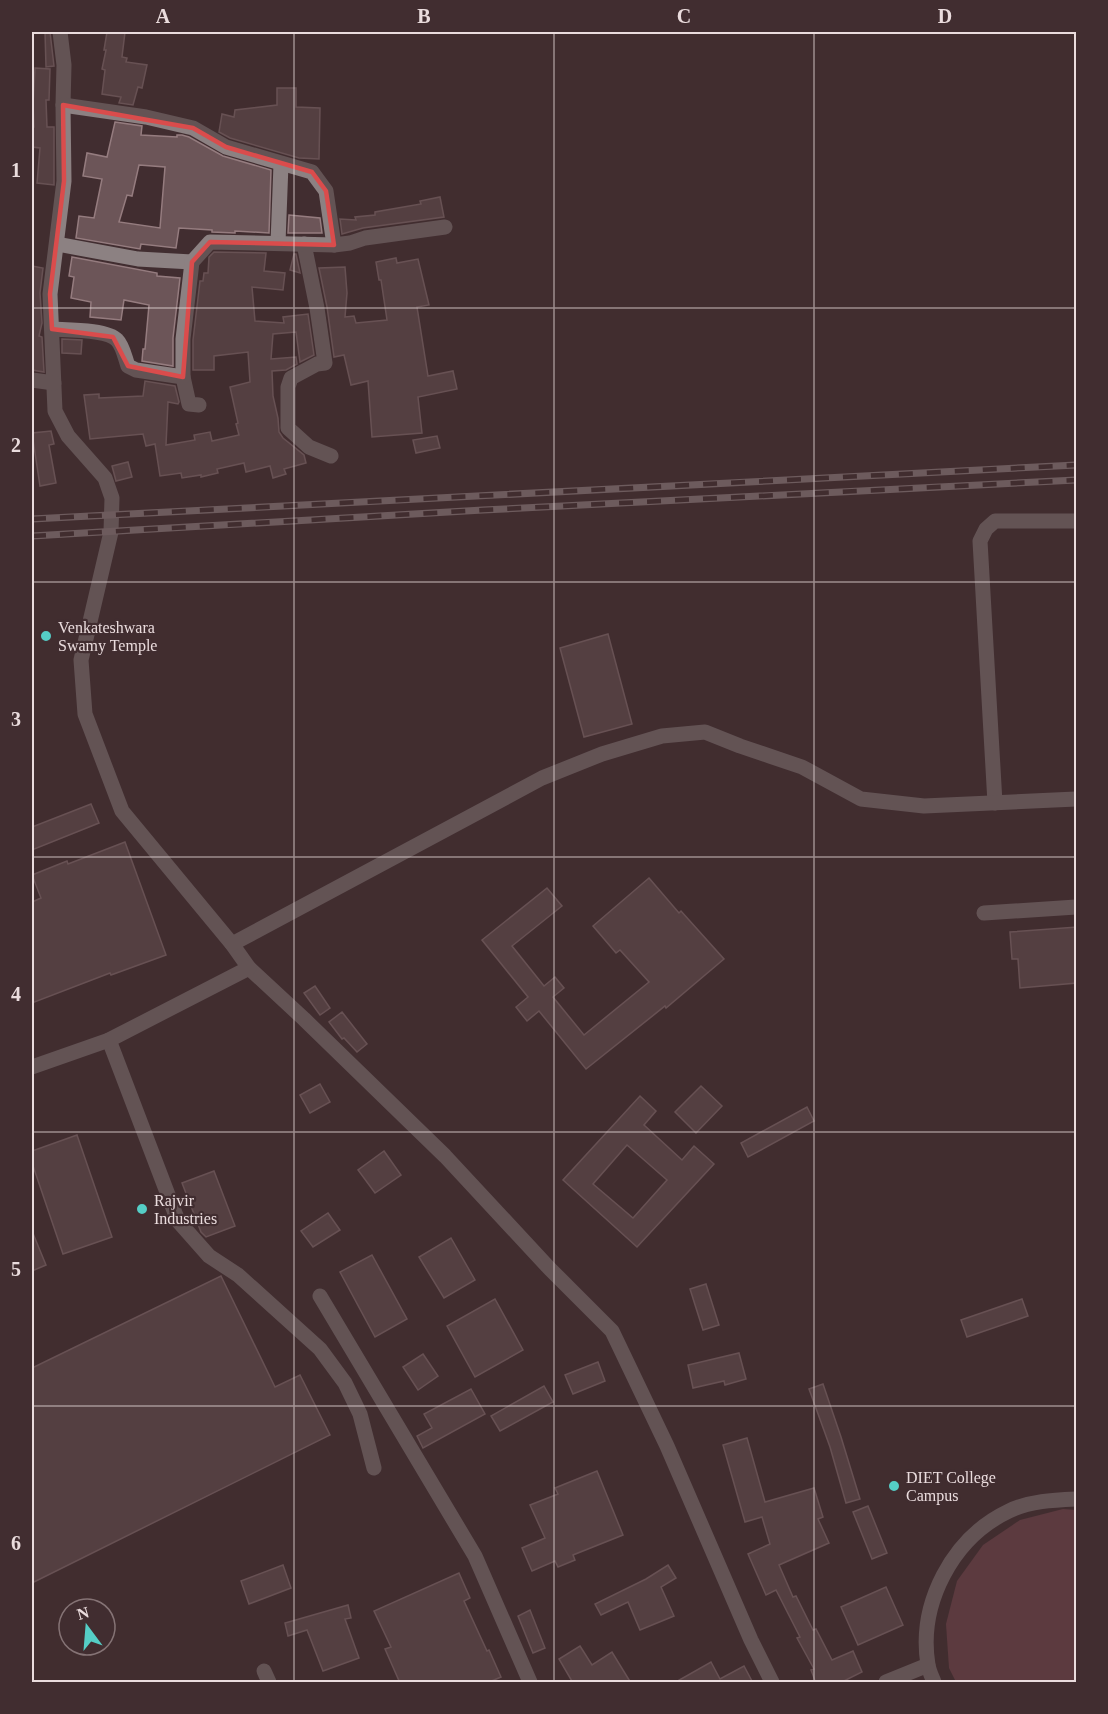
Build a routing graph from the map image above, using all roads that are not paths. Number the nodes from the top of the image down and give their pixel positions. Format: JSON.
{"nodes":[{"id":1,"x":60,"y":32,"type":"edge"},
{"id":2,"x":63,"y":105,"type":"junction"},
{"id":3,"x":281,"y":164,"type":"junction"},
{"id":4,"x":445,"y":227,"type":"dead end"},
{"id":5,"x":278,"y":243,"type":"junction"},
{"id":6,"x":57,"y":244,"type":"junction"},
{"id":7,"x":304,"y":244,"type":"junction"},
{"id":8,"x":334,"y":245,"type":"junction"},
{"id":9,"x":192,"y":262,"type":"junction"},
{"id":10,"x":52,"y":329,"type":"junction"},
{"id":11,"x":183,"y":377,"type":"junction"},
{"id":12,"x":32,"y":380,"type":"edge"},
{"id":13,"x":54,"y":383,"type":"junction"},
{"id":14,"x":199,"y":405,"type":"dead end"},
{"id":15,"x":332,"y":456,"type":"dead end"},
{"id":16,"x":1077,"y":521,"type":"edge"},
{"id":17,"x":1077,"y":799,"type":"edge"},
{"id":18,"x":995,"y":803,"type":"junction"},
{"id":19,"x":1077,"y":907,"type":"edge"},
{"id":20,"x":984,"y":913,"type":"dead end"},
{"id":21,"x":232,"y":944,"type":"junction"},
{"id":22,"x":249,"y":968,"type":"junction"},
{"id":23,"x":109,"y":1040,"type":"junction"},
{"id":24,"x":32,"y":1067,"type":"edge"},
{"id":25,"x":320,"y":1296,"type":"dead end"},
{"id":26,"x":374,"y":1468,"type":"dead end"},
{"id":27,"x":1077,"y":1499,"type":"edge"},
{"id":28,"x":928,"y":1665,"type":"junction"},
{"id":29,"x":530,"y":1683,"type":"edge"},
{"id":30,"x":772,"y":1683,"type":"edge"},
{"id":31,"x":885,"y":1683,"type":"edge"},
{"id":32,"x":934,"y":1683,"type":"edge"}],
"edges":[{"from":1,"to":2,"type":"street"},
{"from":2,"to":3,"type":"street"},
{"from":2,"to":6,"type":"street"},
{"from":3,"to":5,"type":"street"},
{"from":3,"to":8,"type":"street"},
{"from":4,"to":8,"type":"street"},
{"from":5,"to":7,"type":"street"},
{"from":5,"to":9,"type":"street"},
{"from":6,"to":9,"type":"street"},
{"from":6,"to":10,"type":"street"},
{"from":7,"to":8,"type":"street"},
{"from":7,"to":15,"type":"street"},
{"from":9,"to":11,"type":"street"},
{"from":10,"to":11,"type":"street"},
{"from":10,"to":13,"type":"street"},
{"from":11,"to":14,"type":"street"},
{"from":12,"to":13,"type":"street"},
{"from":13,"to":21,"type":"street"},
{"from":16,"to":18,"type":"street"},
{"from":17,"to":18,"type":"street"},
{"from":18,"to":21,"type":"street"},
{"from":19,"to":20,"type":"street"},
{"from":21,"to":22,"type":"street"},
{"from":22,"to":23,"type":"street"},
{"from":22,"to":30,"type":"street"},
{"from":23,"to":24,"type":"street"},
{"from":23,"to":26,"type":"street"},
{"from":25,"to":29,"type":"street"},
{"from":27,"to":28,"type":"street"},
{"from":28,"to":31,"type":"street"},
{"from":28,"to":32,"type":"street"}]}
